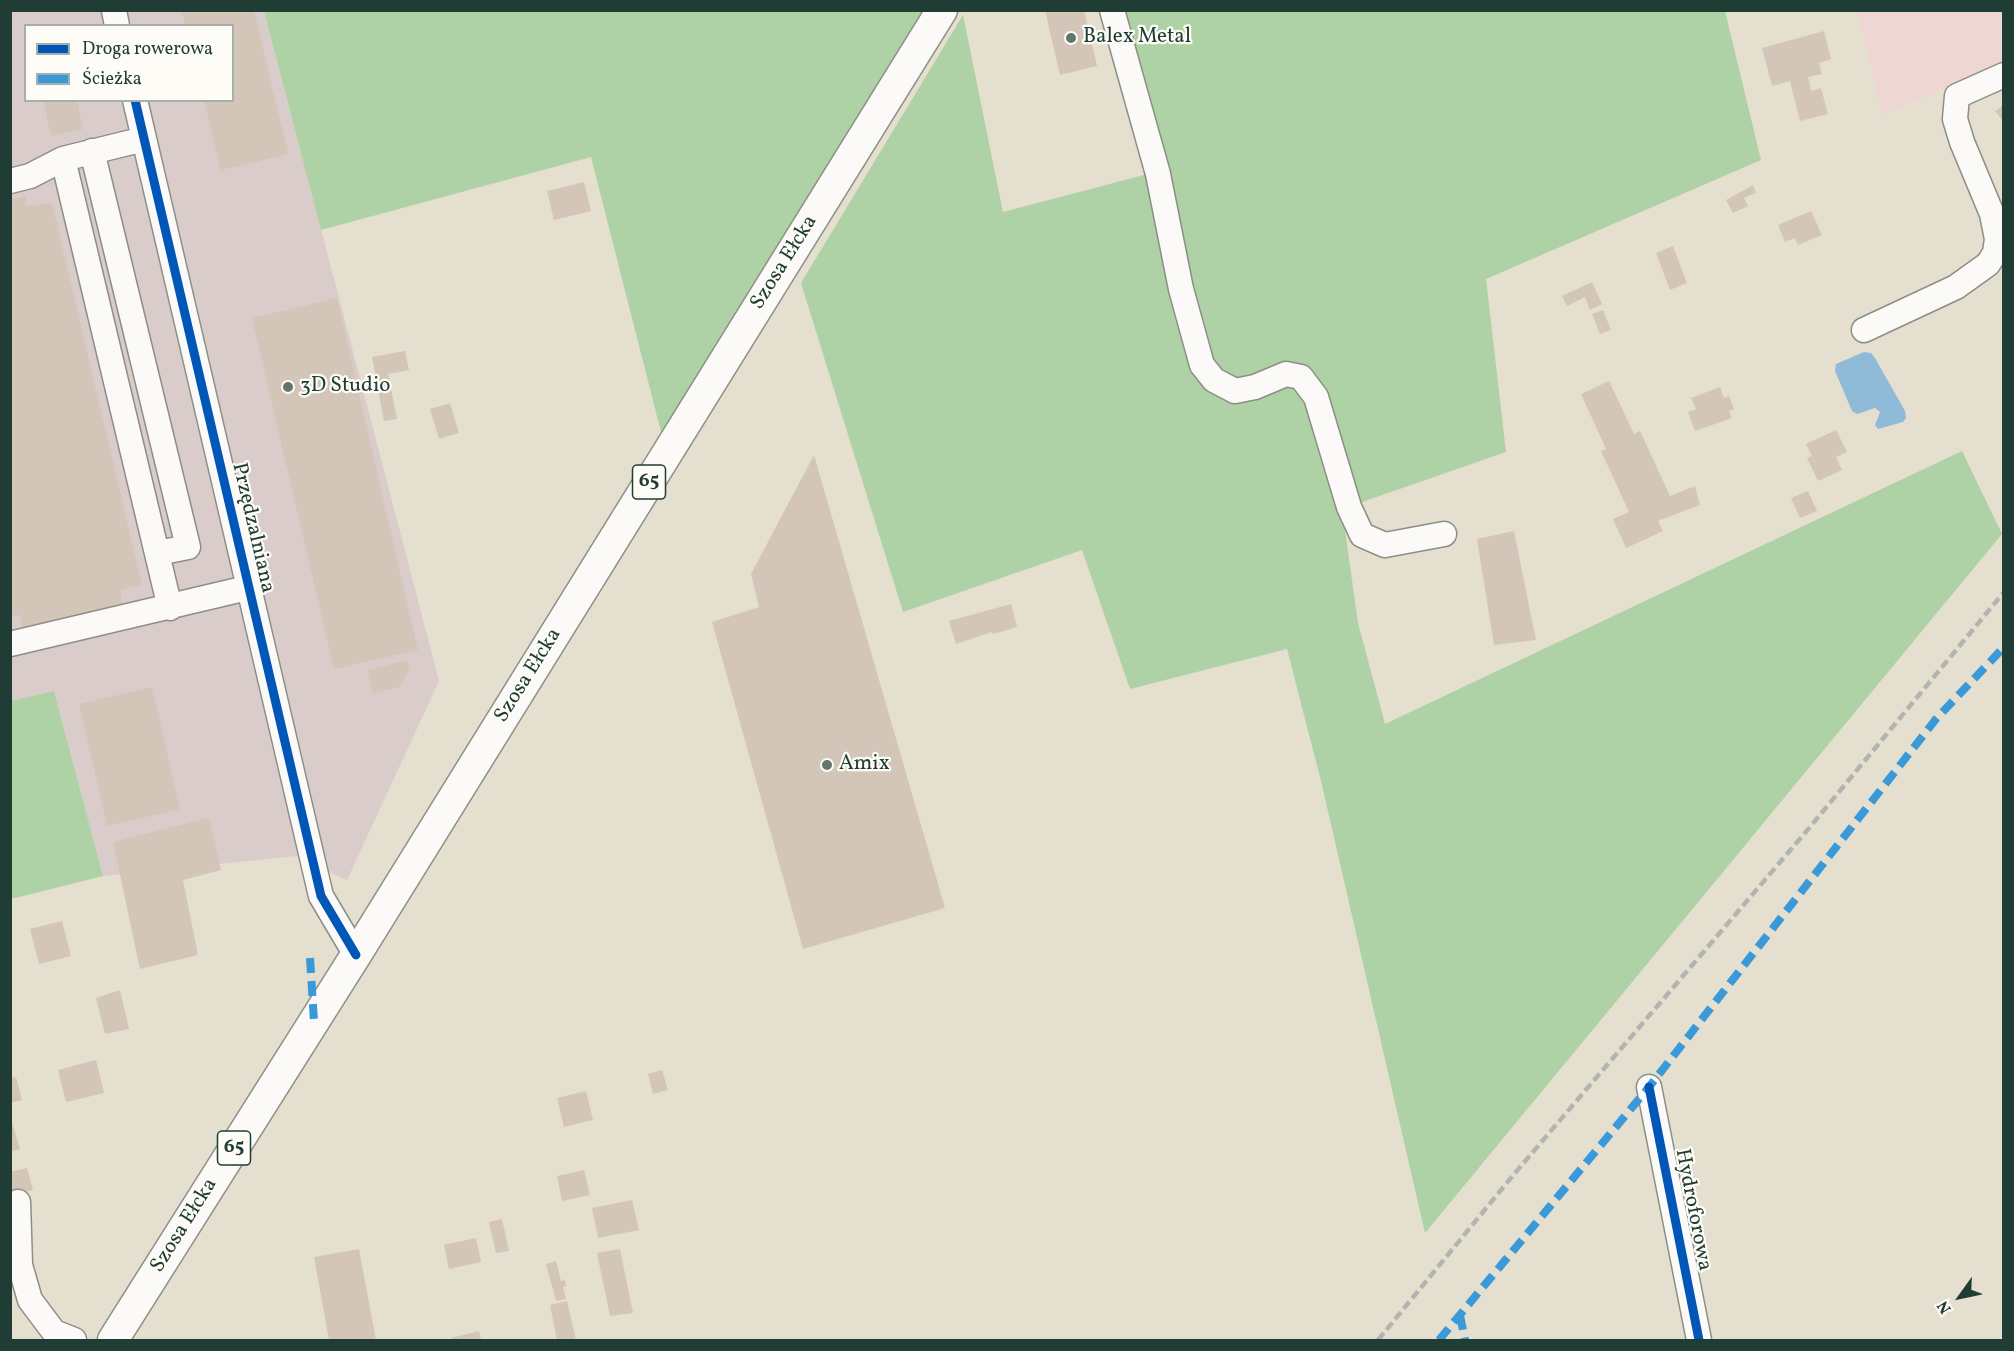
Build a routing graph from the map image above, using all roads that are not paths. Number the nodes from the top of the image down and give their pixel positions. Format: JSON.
{"nodes":[{"id":1,"x":942,"y":10,"type":"edge"},
{"id":2,"x":1112,"y":10,"type":"edge"},
{"id":3,"x":2004,"y":75,"type":"edge"},
{"id":4,"x":135,"y":102,"type":"edge"},
{"id":5,"x":144,"y":139,"type":"junction"},
{"id":6,"x":92,"y":151,"type":"junction"},
{"id":7,"x":63,"y":159,"type":"junction"},
{"id":8,"x":10,"y":181,"type":"edge"},
{"id":9,"x":1864,"y":330,"type":"dead end"},
{"id":10,"x":1444,"y":534,"type":"dead end"},
{"id":11,"x":158,"y":553,"type":"junction"},
{"id":12,"x":248,"y":588,"type":"junction"},
{"id":13,"x":170,"y":608,"type":"junction"},
{"id":14,"x":10,"y":644,"type":"edge"},
{"id":15,"x":356,"y":955,"type":"junction"},
{"id":16,"x":1649,"y":1087,"type":"dead end"},
{"id":17,"x":18,"y":1202,"type":"dead end"},
{"id":18,"x":74,"y":1341,"type":"edge"},
{"id":19,"x":113,"y":1341,"type":"edge"},
{"id":20,"x":1699,"y":1341,"type":"edge"}],
"edges":[{"from":1,"to":15,"type":"main road","name":"Szosa Ełcka","number":"65"},
{"from":2,"to":10,"type":"street"},
{"from":3,"to":9,"type":"street"},
{"from":4,"to":5,"type":"street","name":"Przędzalniana"},
{"from":5,"to":6,"type":"street"},
{"from":5,"to":12,"type":"street","name":"Przędzalniana"},
{"from":6,"to":7,"type":"street"},
{"from":6,"to":11,"type":"street"},
{"from":7,"to":8,"type":"street"},
{"from":7,"to":11,"type":"street"},
{"from":11,"to":13,"type":"street"},
{"from":12,"to":13,"type":"street"},
{"from":12,"to":15,"type":"street","name":"Przędzalniana"},
{"from":13,"to":14,"type":"street"},
{"from":15,"to":19,"type":"main road","name":"Szosa Ełcka","number":"65"},
{"from":16,"to":20,"type":"street","name":"Hydroforowa"},
{"from":17,"to":18,"type":"street"}]}
